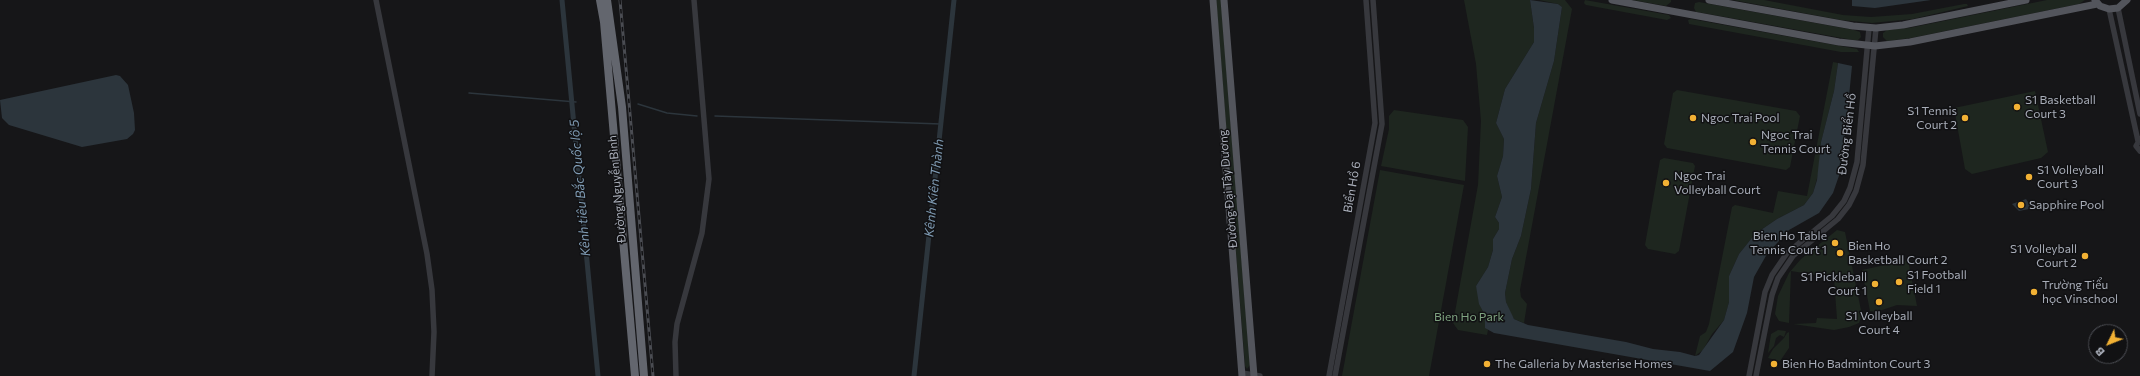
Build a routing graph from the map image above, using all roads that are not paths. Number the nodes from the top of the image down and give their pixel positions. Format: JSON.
{"nodes":[{"id":1,"x":376,"y":0,"type":"edge"},
{"id":2,"x":600,"y":0,"type":"edge"},
{"id":3,"x":607,"y":0,"type":"edge"},
{"id":4,"x":694,"y":0,"type":"edge"},
{"id":5,"x":1213,"y":0,"type":"edge"},
{"id":6,"x":1224,"y":0,"type":"edge"},
{"id":7,"x":1366,"y":0,"type":"edge"},
{"id":8,"x":1373,"y":0,"type":"edge"},
{"id":9,"x":1612,"y":0,"type":"edge"},
{"id":10,"x":1709,"y":0,"type":"edge"},
{"id":11,"x":2026,"y":0,"type":"edge"},
{"id":12,"x":2127,"y":0,"type":"edge"},
{"id":13,"x":2096,"y":2,"type":"edge"},
{"id":14,"x":2118,"y":8,"type":"junction"},
{"id":15,"x":2109,"y":10,"type":"junction"},
{"id":16,"x":1873,"y":28,"type":"junction"},
{"id":17,"x":1871,"y":46,"type":"junction"},
{"id":18,"x":612,"y":107,"type":"junction"},
{"id":19,"x":622,"y":107,"type":"junction"},
{"id":20,"x":2140,"y":114,"type":"edge"},
{"id":21,"x":2139,"y":140,"type":"edge"},
{"id":22,"x":2140,"y":151,"type":"edge"},
{"id":23,"x":1242,"y":374,"type":"edge"},
{"id":24,"x":432,"y":376,"type":"edge"},
{"id":25,"x":635,"y":376,"type":"edge"},
{"id":26,"x":644,"y":376,"type":"edge"},
{"id":27,"x":676,"y":376,"type":"edge"},
{"id":28,"x":1256,"y":376,"type":"edge"},
{"id":29,"x":1329,"y":376,"type":"edge"},
{"id":30,"x":1335,"y":376,"type":"edge"},
{"id":31,"x":1749,"y":376,"type":"edge"},
{"id":32,"x":1756,"y":376,"type":"edge"}],
"edges":[{"from":1,"to":24,"type":"street"},
{"from":2,"to":18,"type":"highway","name":"Đường Nguyễn Bình"},
{"from":3,"to":19,"type":"highway","name":"Đường Nguyễn Bình"},
{"from":4,"to":27,"type":"street"},
{"from":5,"to":23,"type":"main road","name":"Đường Đại Tây Dương"},
{"from":6,"to":28,"type":"main road","name":"Đường Đại Tây Dương"},
{"from":7,"to":29,"type":"street","name":"Biển Hồ 6"},
{"from":8,"to":30,"type":"street","name":"Biển Hồ 6"},
{"from":9,"to":17,"type":"main road"},
{"from":10,"to":16,"type":"main road"},
{"from":11,"to":16,"type":"main road"},
{"from":12,"to":14,"type":"main road"},
{"from":13,"to":15,"type":"main road"},
{"from":13,"to":17,"type":"main road"},
{"from":14,"to":15,"type":"main road"},
{"from":14,"to":20,"type":"street"},
{"from":15,"to":21,"type":"street"},
{"from":16,"to":17,"type":"street","name":"Đường Biển Hồ"},
{"from":17,"to":31,"type":"street","name":"Đường Biển Hồ"},
{"from":17,"to":32,"type":"street","name":"Đường Biển Hồ"},
{"from":18,"to":19,"type":"highway"},
{"from":18,"to":25,"type":"highway","name":"Đường Nguyễn Bình"},
{"from":19,"to":26,"type":"highway","name":"Đường Nguyễn Bình"},
{"from":21,"to":22,"type":"street"},
{"from":23,"to":28,"type":"street"}]}
